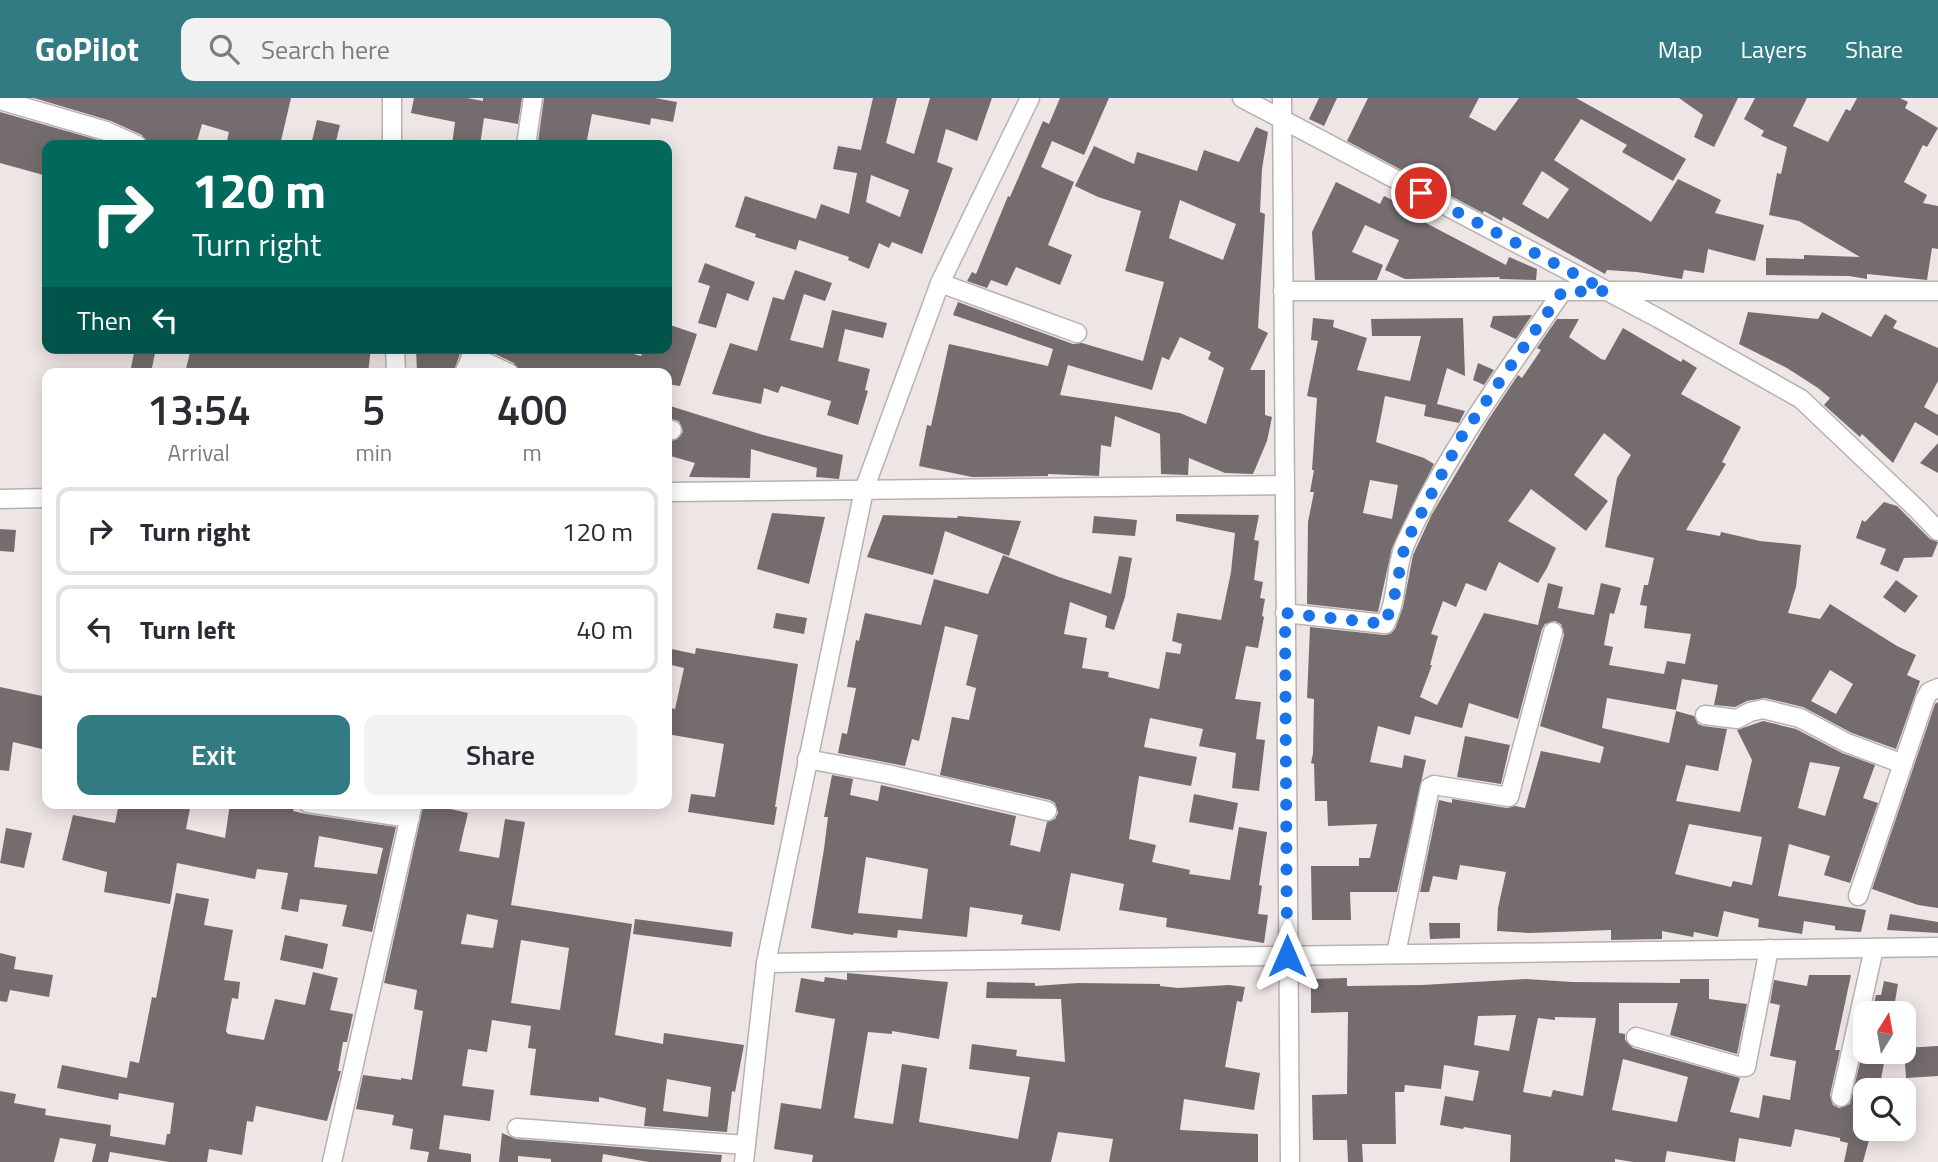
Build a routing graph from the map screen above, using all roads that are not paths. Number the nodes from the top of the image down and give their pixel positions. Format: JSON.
{"nodes":[{"id":1,"x":392,"y":98,"type":"edge"},
{"id":2,"x":533,"y":98,"type":"edge"},
{"id":3,"x":1030,"y":98,"type":"edge"},
{"id":4,"x":1242,"y":98,"type":"edge"},
{"id":5,"x":1282,"y":98,"type":"edge"},
{"id":6,"x":0,"y":100,"type":"edge"},
{"id":7,"x":1282,"y":120,"type":"junction"},
{"id":8,"x":126,"y":140,"type":"edge"},
{"id":9,"x":392,"y":140,"type":"edge"},
{"id":10,"x":527,"y":140,"type":"edge"},
{"id":11,"x":940,"y":283,"type":"junction"},
{"id":12,"x":1938,"y":290,"type":"edge"},
{"id":13,"x":1283,"y":291,"type":"junction"},
{"id":14,"x":1607,"y":291,"type":"junction"},
{"id":15,"x":1562,"y":292,"type":"junction"},
{"id":16,"x":1077,"y":333,"type":"dead end"},
{"id":17,"x":476,"y":354,"type":"edge"},
{"id":18,"x":500,"y":368,"type":"edge"},
{"id":19,"x":1284,"y":485,"type":"junction"},
{"id":20,"x":864,"y":490,"type":"junction"},
{"id":21,"x":672,"y":492,"type":"edge"},
{"id":22,"x":42,"y":498,"type":"edge"},
{"id":23,"x":0,"y":499,"type":"edge"},
{"id":24,"x":1938,"y":531,"type":"edge"},
{"id":25,"x":1285,"y":613,"type":"junction"},
{"id":26,"x":1553,"y":632,"type":"dead end"},
{"id":27,"x":1938,"y":688,"type":"edge"},
{"id":28,"x":1705,"y":715,"type":"dead end"},
{"id":29,"x":807,"y":759,"type":"junction"},
{"id":30,"x":1903,"y":764,"type":"junction"},
{"id":31,"x":386,"y":809,"type":"edge"},
{"id":32,"x":412,"y":811,"type":"edge"},
{"id":33,"x":1047,"y":811,"type":"dead end"},
{"id":34,"x":1858,"y":896,"type":"dead end"},
{"id":35,"x":1938,"y":947,"type":"edge"},
{"id":36,"x":1874,"y":948,"type":"junction"},
{"id":37,"x":1769,"y":949,"type":"junction"},
{"id":38,"x":1396,"y":954,"type":"junction"},
{"id":39,"x":1287,"y":956,"type":"junction"},
{"id":40,"x":766,"y":963,"type":"junction"},
{"id":41,"x":1636,"y":1037,"type":"dead end"},
{"id":42,"x":1841,"y":1097,"type":"dead end"},
{"id":43,"x":517,"y":1128,"type":"dead end"},
{"id":44,"x":745,"y":1154,"type":"edge"},
{"id":45,"x":332,"y":1162,"type":"edge"},
{"id":46,"x":1290,"y":1162,"type":"edge"}],
"edges":[{"from":1,"to":9,"type":"street"},
{"from":2,"to":10,"type":"street"},
{"from":3,"to":11,"type":"street"},
{"from":4,"to":7,"type":"street"},
{"from":5,"to":7,"type":"street"},
{"from":6,"to":8,"type":"street"},
{"from":7,"to":13,"type":"street"},
{"from":7,"to":14,"type":"street"},
{"from":11,"to":16,"type":"street"},
{"from":11,"to":20,"type":"street"},
{"from":12,"to":14,"type":"street"},
{"from":13,"to":15,"type":"street"},
{"from":13,"to":19,"type":"street"},
{"from":14,"to":15,"type":"street"},
{"from":14,"to":24,"type":"street"},
{"from":15,"to":25,"type":"street"},
{"from":17,"to":18,"type":"street"},
{"from":19,"to":20,"type":"street"},
{"from":19,"to":25,"type":"street"},
{"from":20,"to":21,"type":"street"},
{"from":20,"to":29,"type":"street"},
{"from":22,"to":23,"type":"street"},
{"from":25,"to":39,"type":"street"},
{"from":26,"to":38,"type":"street"},
{"from":27,"to":30,"type":"street"},
{"from":28,"to":30,"type":"street"},
{"from":29,"to":33,"type":"street"},
{"from":29,"to":40,"type":"street"},
{"from":30,"to":34,"type":"street"},
{"from":31,"to":32,"type":"street"},
{"from":32,"to":45,"type":"street"},
{"from":35,"to":36,"type":"street"},
{"from":36,"to":37,"type":"street"},
{"from":36,"to":42,"type":"street"},
{"from":37,"to":38,"type":"street"},
{"from":37,"to":41,"type":"street"},
{"from":38,"to":39,"type":"street"},
{"from":39,"to":40,"type":"street"},
{"from":39,"to":46,"type":"street"},
{"from":40,"to":44,"type":"street"},
{"from":43,"to":44,"type":"street"}]}
